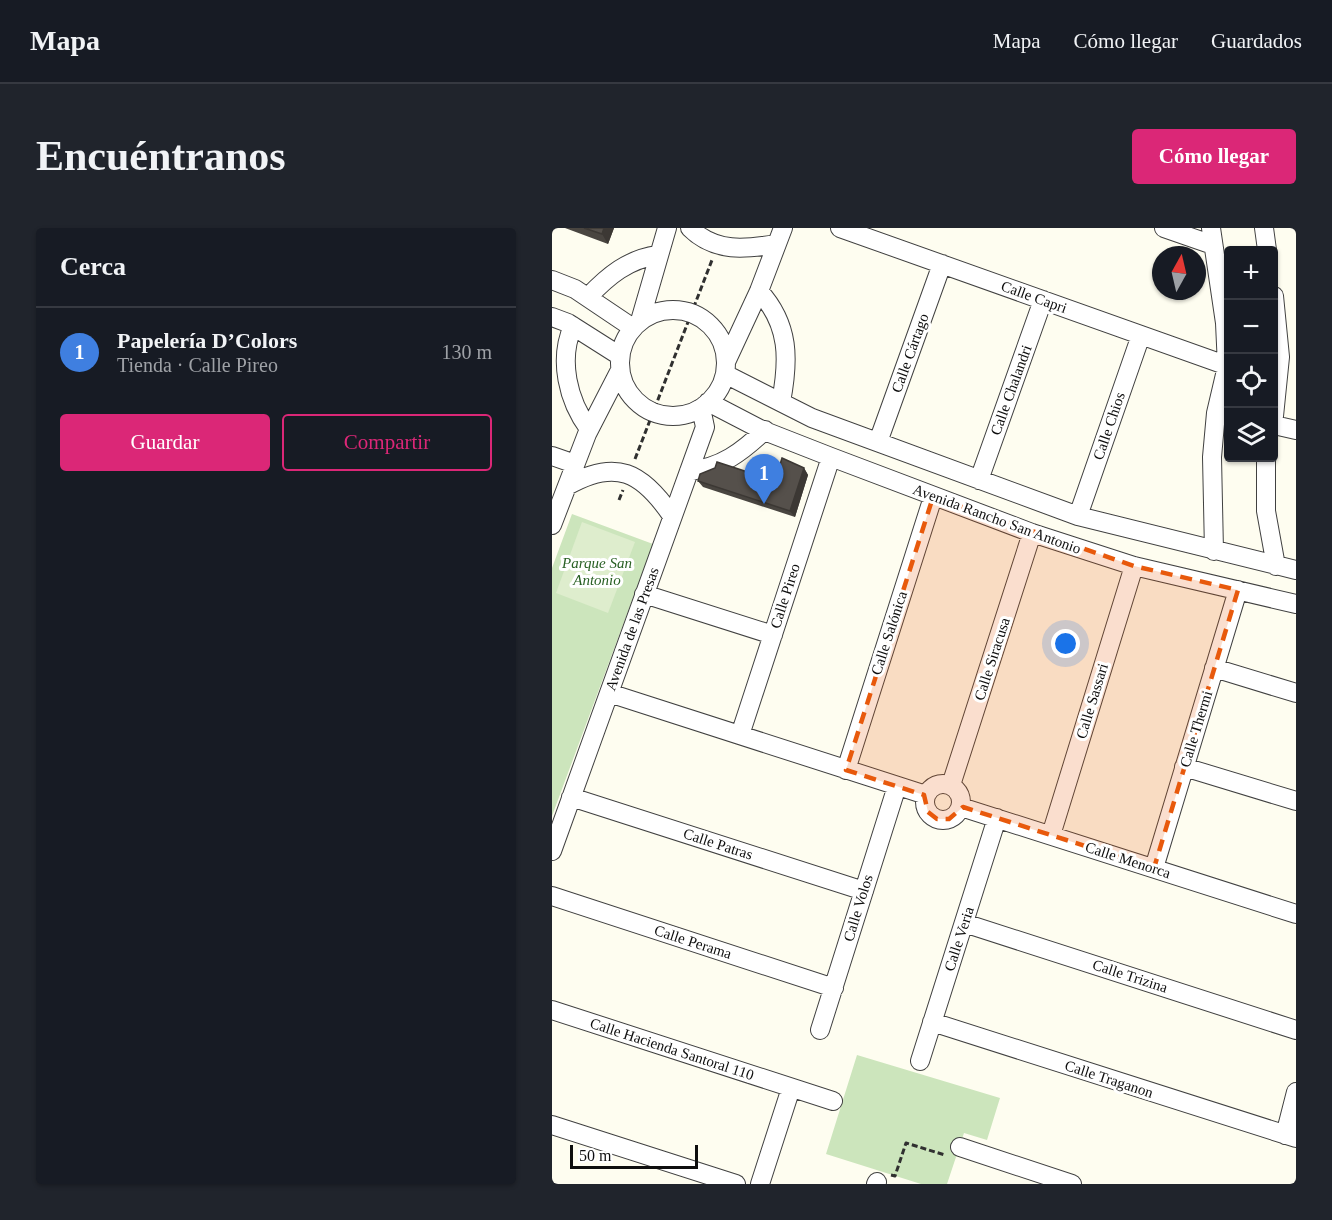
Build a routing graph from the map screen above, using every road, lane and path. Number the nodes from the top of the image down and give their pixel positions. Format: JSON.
{"nodes":[{"id":1,"x":667,"y":228,"type":"edge"},
{"id":2,"x":690,"y":228,"type":"edge"},
{"id":3,"x":840,"y":228,"type":"edge"},
{"id":4,"x":1164,"y":228,"type":"edge"},
{"id":5,"x":1264,"y":228,"type":"edge"},
{"id":6,"x":780,"y":236,"type":"edge"},
{"id":7,"x":1212,"y":237,"type":"edge"},
{"id":8,"x":718,"y":245,"type":"junction"},
{"id":9,"x":1266,"y":246,"type":"edge"},
{"id":10,"x":658,"y":255,"type":"junction"},
{"id":11,"x":942,"y":264,"type":"junction"},
{"id":12,"x":552,"y":280,"type":"edge"},
{"id":13,"x":759,"y":291,"type":"junction"},
{"id":14,"x":588,"y":297,"type":"junction"},
{"id":15,"x":1044,"y":300,"type":"junction"},
{"id":16,"x":1274,"y":300,"type":"edge"},
{"id":17,"x":691,"y":314,"type":"junction"},
{"id":18,"x":552,"y":317,"type":"edge"},
{"id":19,"x":636,"y":325,"type":"junction"},
{"id":20,"x":573,"y":327,"type":"junction"},
{"id":21,"x":1141,"y":335,"type":"junction"},
{"id":22,"x":1227,"y":354,"type":"edge"},
{"id":23,"x":1277,"y":354,"type":"edge"},
{"id":24,"x":620,"y":363,"type":"junction"},
{"id":25,"x":1224,"y":365,"type":"edge"},
{"id":26,"x":725,"y":368,"type":"junction"},
{"id":27,"x":1224,"y":382,"type":"edge"},
{"id":28,"x":781,"y":402,"type":"junction"},
{"id":29,"x":705,"y":405,"type":"junction"},
{"id":30,"x":653,"y":412,"type":"junction"},
{"id":31,"x":1278,"y":426,"type":"edge"},
{"id":32,"x":589,"y":429,"type":"junction"},
{"id":33,"x":1296,"y":429,"type":"edge"},
{"id":34,"x":765,"y":430,"type":"junction"},
{"id":35,"x":878,"y":442,"type":"junction"},
{"id":36,"x":552,"y":456,"type":"edge"},
{"id":37,"x":831,"y":457,"type":"junction"},
{"id":38,"x":1266,"y":462,"type":"edge"},
{"id":39,"x":575,"y":464,"type":"junction"},
{"id":40,"x":689,"y":471,"type":"junction"},
{"id":41,"x":630,"y":473,"type":"junction"},
{"id":42,"x":979,"y":480,"type":"junction"},
{"id":43,"x":567,"y":486,"type":"junction"},
{"id":44,"x":933,"y":497,"type":"junction"},
{"id":45,"x":619,"y":500,"type":"dead end"},
{"id":46,"x":672,"y":516,"type":"junction"},
{"id":47,"x":1078,"y":516,"type":"junction"},
{"id":48,"x":552,"y":525,"type":"edge"},
{"id":49,"x":1032,"y":533,"type":"junction"},
{"id":50,"x":1214,"y":551,"type":"junction"},
{"id":51,"x":1134,"y":566,"type":"junction"},
{"id":52,"x":1276,"y":566,"type":"junction"},
{"id":53,"x":1296,"y":570,"type":"edge"},
{"id":54,"x":1238,"y":590,"type":"junction"},
{"id":55,"x":644,"y":594,"type":"junction"},
{"id":56,"x":1296,"y":604,"type":"edge"},
{"id":57,"x":773,"y":635,"type":"junction"},
{"id":58,"x":1214,"y":668,"type":"junction"},
{"id":59,"x":609,"y":693,"type":"junction"},
{"id":60,"x":1296,"y":693,"type":"edge"},
{"id":61,"x":740,"y":735,"type":"junction"},
{"id":62,"x":1184,"y":767,"type":"junction"},
{"id":63,"x":846,"y":770,"type":"junction"},
{"id":64,"x":951,"y":785,"type":"junction"},
{"id":65,"x":897,"y":786,"type":"junction"},
{"id":66,"x":926,"y":795,"type":"junction"},
{"id":67,"x":571,"y":797,"type":"junction"},
{"id":68,"x":1296,"y":801,"type":"edge"},
{"id":69,"x":961,"y":807,"type":"junction"},
{"id":70,"x":998,"y":818,"type":"junction"},
{"id":71,"x":1051,"y":835,"type":"junction"},
{"id":72,"x":552,"y":851,"type":"edge"},
{"id":73,"x":1154,"y":868,"type":"junction"},
{"id":74,"x":864,"y":891,"type":"junction"},
{"id":75,"x":552,"y":896,"type":"edge"},
{"id":76,"x":1296,"y":914,"type":"edge"},
{"id":77,"x":964,"y":923,"type":"junction"},
{"id":78,"x":834,"y":988,"type":"junction"},
{"id":79,"x":552,"y":1010,"type":"edge"},
{"id":80,"x":932,"y":1022,"type":"junction"},
{"id":81,"x":1296,"y":1029,"type":"edge"},
{"id":82,"x":820,"y":1030,"type":"dead end"},
{"id":83,"x":920,"y":1060,"type":"dead end"},
{"id":84,"x":791,"y":1088,"type":"junction"},
{"id":85,"x":1296,"y":1092,"type":"edge"},
{"id":86,"x":833,"y":1101,"type":"dead end"},
{"id":87,"x":552,"y":1125,"type":"edge"},
{"id":88,"x":1291,"y":1137,"type":"edge"},
{"id":89,"x":960,"y":1148,"type":"joint"},
{"id":90,"x":1035,"y":1178,"type":"edge"},
{"id":91,"x":876,"y":1183,"type":"edge"},
{"id":92,"x":736,"y":1184,"type":"edge"},
{"id":93,"x":760,"y":1184,"type":"edge"},
{"id":94,"x":1072,"y":1184,"type":"edge"}],
"edges":[{"from":1,"to":10,"type":"street"},
{"from":2,"to":8,"type":"street"},
{"from":3,"to":11,"type":"street","name":"Calle Capri"},
{"from":4,"to":7,"type":"street"},
{"from":5,"to":9,"type":"street"},
{"from":6,"to":8,"type":"street"},
{"from":6,"to":13,"type":"street"},
{"from":7,"to":22,"type":"street"},
{"from":8,"to":17,"type":"path"},
{"from":10,"to":14,"type":"street"},
{"from":10,"to":19,"type":"street"},
{"from":11,"to":15,"type":"street","name":"Calle Capri"},
{"from":11,"to":35,"type":"street","name":"Calle Cártago"},
{"from":12,"to":14,"type":"street"},
{"from":13,"to":26,"type":"street"},
{"from":13,"to":28,"type":"street"},
{"from":14,"to":19,"type":"street"},
{"from":15,"to":21,"type":"street","name":"Calle Capri"},
{"from":15,"to":42,"type":"street","name":"Calle Chalandri"},
{"from":16,"to":23,"type":"street"},
{"from":17,"to":19,"type":"street"},
{"from":17,"to":26,"type":"street"},
{"from":17,"to":30,"type":"path"},
{"from":18,"to":20,"type":"street"},
{"from":19,"to":24,"type":"street"},
{"from":20,"to":24,"type":"street"},
{"from":20,"to":32,"type":"street"},
{"from":21,"to":25,"type":"street","name":"Calle Capri"},
{"from":21,"to":47,"type":"street","name":"Calle Chios"},
{"from":24,"to":30,"type":"street"},
{"from":24,"to":32,"type":"street"},
{"from":26,"to":28,"type":"street","name":"Avenida Rancho San Antonio"},
{"from":26,"to":29,"type":"street"},
{"from":27,"to":50,"type":"street"},
{"from":28,"to":35,"type":"street","name":"Avenida Rancho San Antonio"},
{"from":29,"to":30,"type":"street"},
{"from":29,"to":34,"type":"street","name":"Avenida Rancho San Antonio"},
{"from":29,"to":40,"type":"street","name":"Avenida de las Presas"},
{"from":30,"to":41,"type":"path"},
{"from":31,"to":33,"type":"street"},
{"from":32,"to":39,"type":"street"},
{"from":34,"to":37,"type":"street","name":"Avenida Rancho San Antonio"},
{"from":34,"to":40,"type":"street"},
{"from":35,"to":42,"type":"street","name":"Avenida Rancho San Antonio"},
{"from":36,"to":39,"type":"street"},
{"from":37,"to":44,"type":"street","name":"Avenida Rancho San Antonio"},
{"from":37,"to":57,"type":"street","name":"Calle Pireo"},
{"from":38,"to":52,"type":"street"},
{"from":39,"to":43,"type":"street"},
{"from":40,"to":46,"type":"street","name":"Avenida de las Presas"},
{"from":41,"to":43,"type":"street"},
{"from":41,"to":45,"type":"path"},
{"from":41,"to":46,"type":"street"},
{"from":42,"to":47,"type":"street","name":"Avenida Rancho San Antonio"},
{"from":43,"to":48,"type":"street"},
{"from":44,"to":49,"type":"street","name":"Avenida Rancho San Antonio"},
{"from":44,"to":63,"type":"street","name":"Calle Salónica"},
{"from":46,"to":55,"type":"street","name":"Avenida de las Presas"},
{"from":47,"to":50,"type":"street","name":"Avenida Rancho San Antonio"},
{"from":49,"to":51,"type":"street","name":"Avenida Rancho San Antonio"},
{"from":49,"to":64,"type":"street","name":"Calle Siracusa"},
{"from":50,"to":52,"type":"street","name":"Avenida Rancho San Antonio"},
{"from":51,"to":54,"type":"street","name":"Avenida Rancho San Antonio"},
{"from":51,"to":71,"type":"street","name":"Calle Sassari"},
{"from":52,"to":53,"type":"street","name":"Avenida Rancho San Antonio"},
{"from":54,"to":56,"type":"street","name":"Avenida Rancho San Antonio"},
{"from":54,"to":58,"type":"street","name":"Calle Thermi"},
{"from":55,"to":57,"type":"street"},
{"from":55,"to":59,"type":"street","name":"Avenida de las Presas"},
{"from":57,"to":61,"type":"street","name":"Calle Pireo"},
{"from":58,"to":60,"type":"street"},
{"from":58,"to":62,"type":"street","name":"Calle Thermi"},
{"from":59,"to":61,"type":"street"},
{"from":59,"to":67,"type":"street","name":"Avenida de las Presas"},
{"from":61,"to":63,"type":"street"},
{"from":62,"to":68,"type":"street"},
{"from":62,"to":73,"type":"street","name":"Calle Thermi"},
{"from":63,"to":65,"type":"street"},
{"from":64,"to":66,"type":"street"},
{"from":64,"to":69,"type":"street"},
{"from":65,"to":66,"type":"street"},
{"from":65,"to":74,"type":"street","name":"Calle Volos"},
{"from":66,"to":69,"type":"street"},
{"from":67,"to":72,"type":"street","name":"Avenida de las Presas"},
{"from":67,"to":74,"type":"street","name":"Calle Patras"},
{"from":69,"to":70,"type":"street","name":"Calle Menorca"},
{"from":70,"to":71,"type":"street","name":"Calle Menorca"},
{"from":70,"to":77,"type":"street","name":"Calle Veria"},
{"from":71,"to":73,"type":"street","name":"Calle Menorca"},
{"from":73,"to":76,"type":"street","name":"Calle Menorca"},
{"from":74,"to":78,"type":"street","name":"Calle Volos"},
{"from":75,"to":78,"type":"street","name":"Calle Perama"},
{"from":77,"to":80,"type":"street","name":"Calle Veria"},
{"from":77,"to":81,"type":"street","name":"Calle Trizina"},
{"from":78,"to":82,"type":"street","name":"Calle Volos"},
{"from":79,"to":84,"type":"street","name":"Calle Hacienda Santoral 110"},
{"from":80,"to":83,"type":"street","name":"Calle Veria"},
{"from":80,"to":88,"type":"street","name":"Calle Traganon"},
{"from":84,"to":86,"type":"street","name":"Calle Hacienda Santoral 110"},
{"from":84,"to":93,"type":"street"},
{"from":85,"to":88,"type":"street"},
{"from":87,"to":92,"type":"street"},
{"from":89,"to":90,"type":"street"},
{"from":89,"to":91,"type":"path"},
{"from":90,"to":94,"type":"street"}]}
